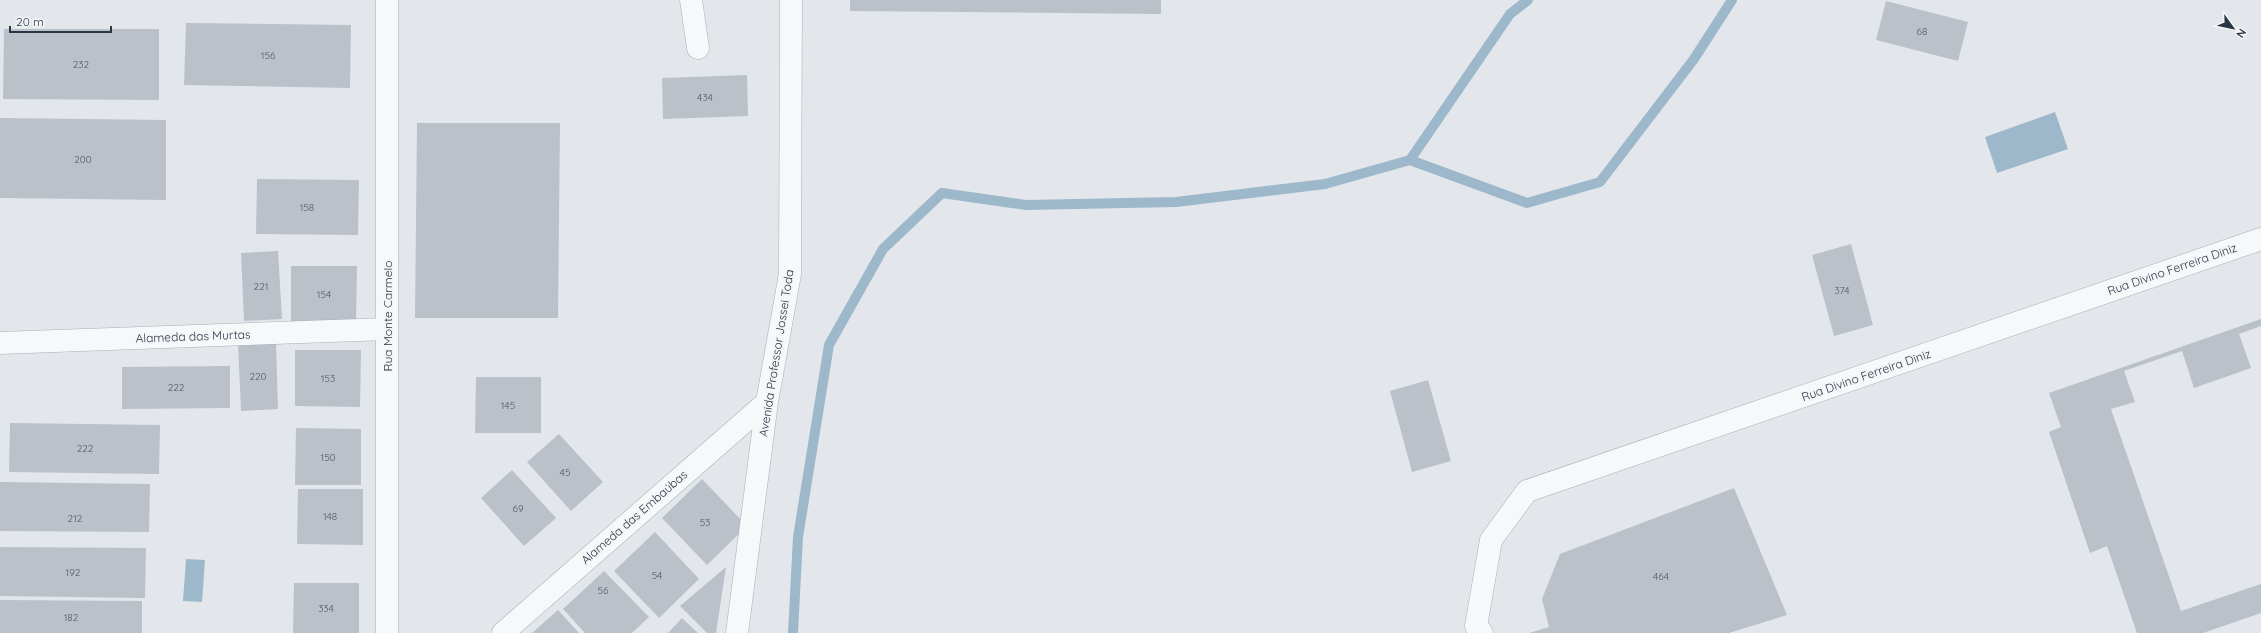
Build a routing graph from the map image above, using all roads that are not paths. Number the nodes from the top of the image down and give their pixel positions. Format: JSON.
{"nodes":[{"id":1,"x":387,"y":0,"type":"edge"},
{"id":2,"x":691,"y":0,"type":"edge"},
{"id":3,"x":790,"y":0,"type":"edge"},
{"id":4,"x":698,"y":48,"type":"dead end"},
{"id":5,"x":2261,"y":239,"type":"edge"},
{"id":6,"x":387,"y":329,"type":"junction"},
{"id":7,"x":0,"y":343,"type":"edge"},
{"id":8,"x":766,"y":402,"type":"junction"},
{"id":9,"x":387,"y":633,"type":"edge"},
{"id":10,"x":502,"y":633,"type":"edge"},
{"id":11,"x":737,"y":633,"type":"edge"},
{"id":12,"x":1482,"y":633,"type":"edge"}],
"edges":[{"from":1,"to":6,"type":"street","name":"Rua Monte Carmelo"},
{"from":2,"to":4,"type":"street"},
{"from":3,"to":8,"type":"street","name":"Avenida Professor Jossei Toda"},
{"from":5,"to":12,"type":"street","name":"Rua Divino Ferreira Diniz"},
{"from":6,"to":7,"type":"street","name":"Alameda das Murtas"},
{"from":6,"to":9,"type":"street","name":"Rua Monte Carmelo"},
{"from":8,"to":10,"type":"street","name":"Alameda das Embaúbas"},
{"from":8,"to":11,"type":"street","name":"Avenida Professor Jossei Toda"}]}
